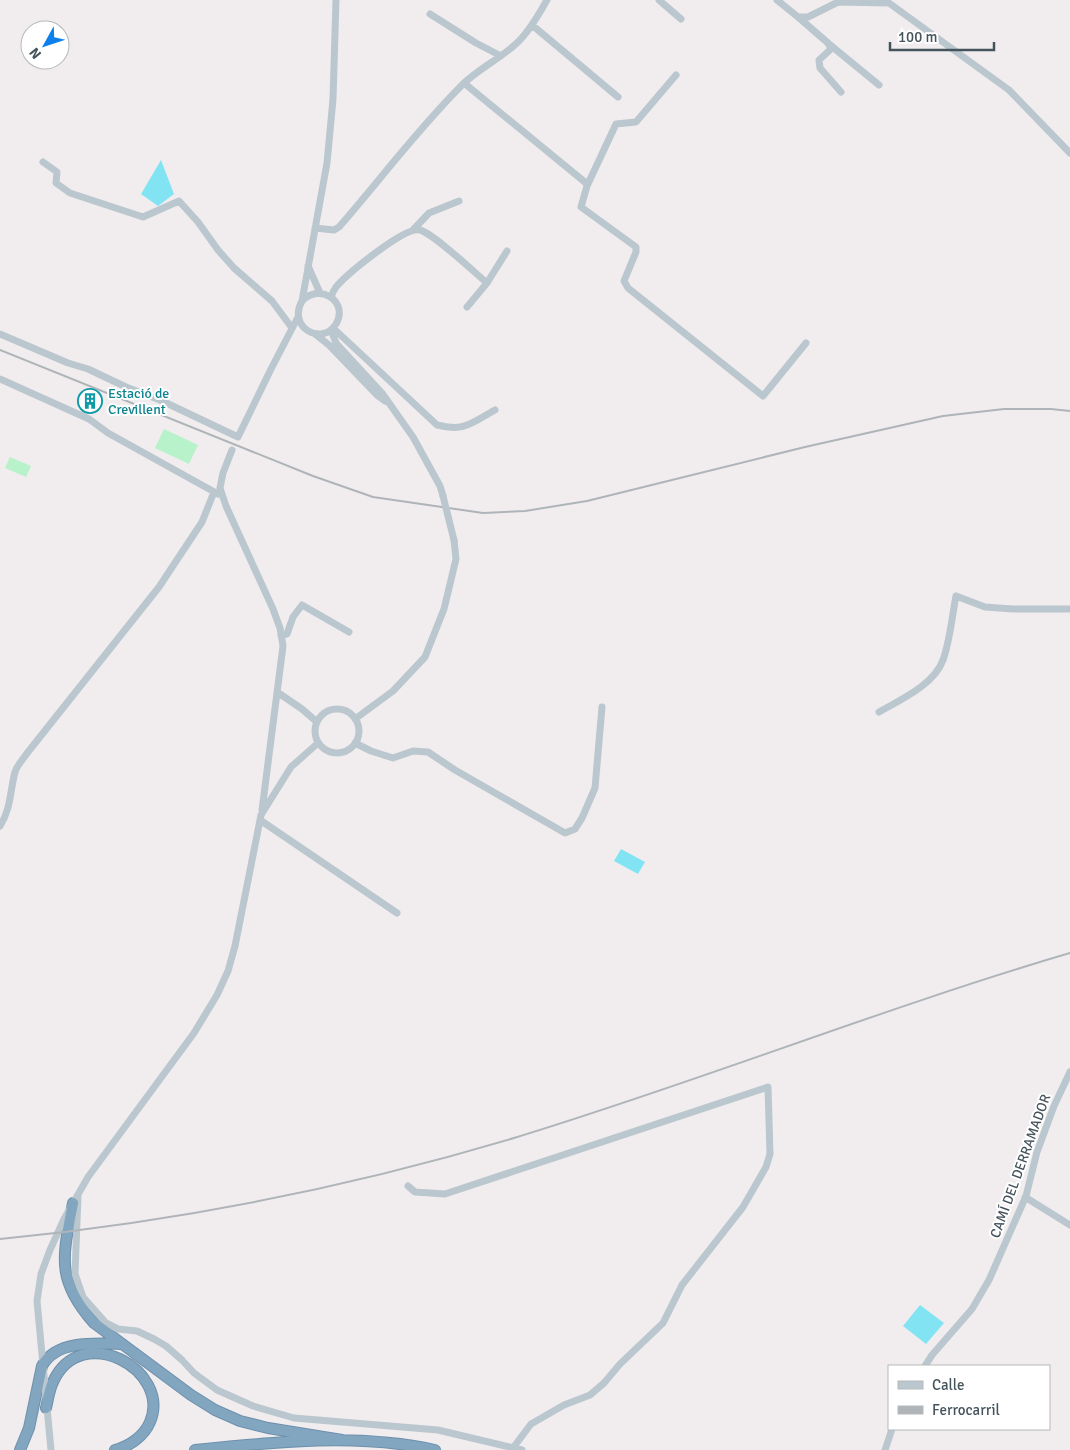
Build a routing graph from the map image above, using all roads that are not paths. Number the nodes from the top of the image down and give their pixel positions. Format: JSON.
{"nodes":[{"id":1,"x":336,"y":0,"type":"edge"},
{"id":2,"x":548,"y":0,"type":"edge"},
{"id":3,"x":659,"y":0,"type":"edge"},
{"id":4,"x":777,"y":0,"type":"edge"},
{"id":5,"x":430,"y":14,"type":"dead end"},
{"id":6,"x":798,"y":17,"type":"junction"},
{"id":7,"x":681,"y":19,"type":"dead end"},
{"id":8,"x":532,"y":25,"type":"junction"},
{"id":9,"x":828,"y":43,"type":"junction"},
{"id":10,"x":501,"y":56,"type":"junction"},
{"id":11,"x":676,"y":75,"type":"dead end"},
{"id":12,"x":464,"y":83,"type":"junction"},
{"id":13,"x":879,"y":85,"type":"dead end"},
{"id":14,"x":841,"y":92,"type":"dead end"},
{"id":15,"x":618,"y":97,"type":"dead end"},
{"id":16,"x":1070,"y":153,"type":"edge"},
{"id":17,"x":44,"y":162,"type":"dead end"},
{"id":18,"x":587,"y":186,"type":"junction"},
{"id":19,"x":459,"y":201,"type":"dead end"},
{"id":20,"x":315,"y":228,"type":"junction"},
{"id":21,"x":414,"y":230,"type":"junction"},
{"id":22,"x":506,"y":251,"type":"dead end"},
{"id":23,"x":308,"y":266,"type":"junction"},
{"id":24,"x":486,"y":282,"type":"junction"},
{"id":25,"x":320,"y":293,"type":"junction"},
{"id":26,"x":331,"y":297,"type":"junction"},
{"id":27,"x":302,"y":301,"type":"junction"},
{"id":28,"x":467,"y":307,"type":"dead end"},
{"id":29,"x":298,"y":317,"type":"junction"},
{"id":30,"x":292,"y":328,"type":"junction"},
{"id":31,"x":332,"y":329,"type":"junction"},
{"id":32,"x":0,"y":334,"type":"edge"},
{"id":33,"x":314,"y":334,"type":"junction"},
{"id":34,"x":806,"y":343,"type":"dead end"},
{"id":35,"x":0,"y":379,"type":"edge"},
{"id":36,"x":389,"y":404,"type":"junction"},
{"id":37,"x":494,"y":410,"type":"dead end"},
{"id":38,"x":232,"y":450,"type":"dead end"},
{"id":39,"x":214,"y":492,"type":"junction"},
{"id":40,"x":223,"y":497,"type":"junction"},
{"id":41,"x":1070,"y":609,"type":"edge"},
{"id":42,"x":349,"y":632,"type":"dead end"},
{"id":43,"x":281,"y":636,"type":"junction"},
{"id":44,"x":277,"y":692,"type":"junction"},
{"id":45,"x":602,"y":707,"type":"dead end"},
{"id":46,"x":879,"y":712,"type":"dead end"},
{"id":47,"x":355,"y":719,"type":"junction"},
{"id":48,"x":317,"y":722,"type":"junction"},
{"id":49,"x":318,"y":743,"type":"junction"},
{"id":50,"x":355,"y":743,"type":"junction"},
{"id":51,"x":260,"y":817,"type":"junction"},
{"id":52,"x":0,"y":826,"type":"edge"},
{"id":53,"x":397,"y":913,"type":"dead end"},
{"id":54,"x":1070,"y":1072,"type":"edge"},
{"id":55,"x":408,"y":1186,"type":"dead end"},
{"id":56,"x":1025,"y":1196,"type":"junction"},
{"id":57,"x":76,"y":1198,"type":"junction"},
{"id":58,"x":1070,"y":1225,"type":"edge"},
{"id":59,"x":120,"y":1344,"type":"junction"},
{"id":60,"x":926,"y":1365,"type":"edge"},
{"id":61,"x":42,"y":1366,"type":"junction"},
{"id":62,"x":46,"y":1408,"type":"junction"},
{"id":63,"x":892,"y":1430,"type":"edge"},
{"id":64,"x":342,"y":1440,"type":"junction"},
{"id":65,"x":513,"y":1448,"type":"junction"},
{"id":66,"x":20,"y":1450,"type":"edge"},
{"id":67,"x":50,"y":1450,"type":"edge"},
{"id":68,"x":115,"y":1450,"type":"edge"},
{"id":69,"x":195,"y":1450,"type":"edge"},
{"id":70,"x":435,"y":1450,"type":"edge"},
{"id":71,"x":522,"y":1450,"type":"edge"},
{"id":72,"x":885,"y":1450,"type":"edge"}],
"edges":[{"from":1,"to":20,"type":"street"},
{"from":2,"to":8,"type":"street"},
{"from":3,"to":7,"type":"street"},
{"from":4,"to":6,"type":"street"},
{"from":5,"to":10,"type":"street"},
{"from":6,"to":9,"type":"street"},
{"from":6,"to":16,"type":"street"},
{"from":8,"to":10,"type":"street"},
{"from":8,"to":15,"type":"street"},
{"from":9,"to":13,"type":"street"},
{"from":9,"to":14,"type":"street"},
{"from":10,"to":12,"type":"street"},
{"from":11,"to":18,"type":"street"},
{"from":12,"to":18,"type":"street"},
{"from":12,"to":20,"type":"street"},
{"from":17,"to":30,"type":"street"},
{"from":18,"to":34,"type":"street"},
{"from":19,"to":21,"type":"street"},
{"from":20,"to":23,"type":"street"},
{"from":21,"to":24,"type":"street"},
{"from":21,"to":26,"type":"street"},
{"from":22,"to":24,"type":"street"},
{"from":23,"to":25,"type":"street"},
{"from":23,"to":27,"type":"street"},
{"from":24,"to":28,"type":"street"},
{"from":25,"to":26,"type":"street"},
{"from":25,"to":27,"type":"street"},
{"from":26,"to":31,"type":"street"},
{"from":27,"to":29,"type":"street"},
{"from":29,"to":30,"type":"street"},
{"from":29,"to":33,"type":"street"},
{"from":30,"to":32,"type":"street"},
{"from":31,"to":33,"type":"street"},
{"from":31,"to":36,"type":"street"},
{"from":31,"to":37,"type":"street"},
{"from":33,"to":36,"type":"street"},
{"from":35,"to":39,"type":"street"},
{"from":36,"to":47,"type":"street","bridge":true},
{"from":38,"to":40,"type":"street"},
{"from":39,"to":40,"type":"street"},
{"from":39,"to":52,"type":"street"},
{"from":40,"to":43,"type":"street"},
{"from":41,"to":46,"type":"street"},
{"from":42,"to":43,"type":"street"},
{"from":43,"to":44,"type":"street"},
{"from":44,"to":48,"type":"street"},
{"from":44,"to":51,"type":"street"},
{"from":45,"to":50,"type":"street"},
{"from":47,"to":48,"type":"street"},
{"from":47,"to":50,"type":"street"},
{"from":48,"to":49,"type":"street"},
{"from":49,"to":50,"type":"street"},
{"from":49,"to":51,"type":"street"},
{"from":51,"to":53,"type":"street"},
{"from":51,"to":57,"type":"street"},
{"from":54,"to":56,"type":"street","name":"CAMÍ DEL DERRAMADOR"},
{"from":55,"to":65,"type":"street"},
{"from":56,"to":58,"type":"street"},
{"from":56,"to":60,"type":"street","name":"CAMÍ DEL DERRAMADOR"},
{"from":57,"to":59,"type":"highway"},
{"from":57,"to":61,"type":"street"},
{"from":57,"to":65,"type":"street"},
{"from":59,"to":61,"type":"highway"},
{"from":59,"to":64,"type":"highway"},
{"from":61,"to":62,"type":"street"},
{"from":61,"to":66,"type":"highway"},
{"from":62,"to":67,"type":"street"},
{"from":62,"to":68,"type":"highway"},
{"from":63,"to":72,"type":"street"},
{"from":64,"to":69,"type":"highway"},
{"from":64,"to":70,"type":"highway"},
{"from":65,"to":71,"type":"street"}]}
